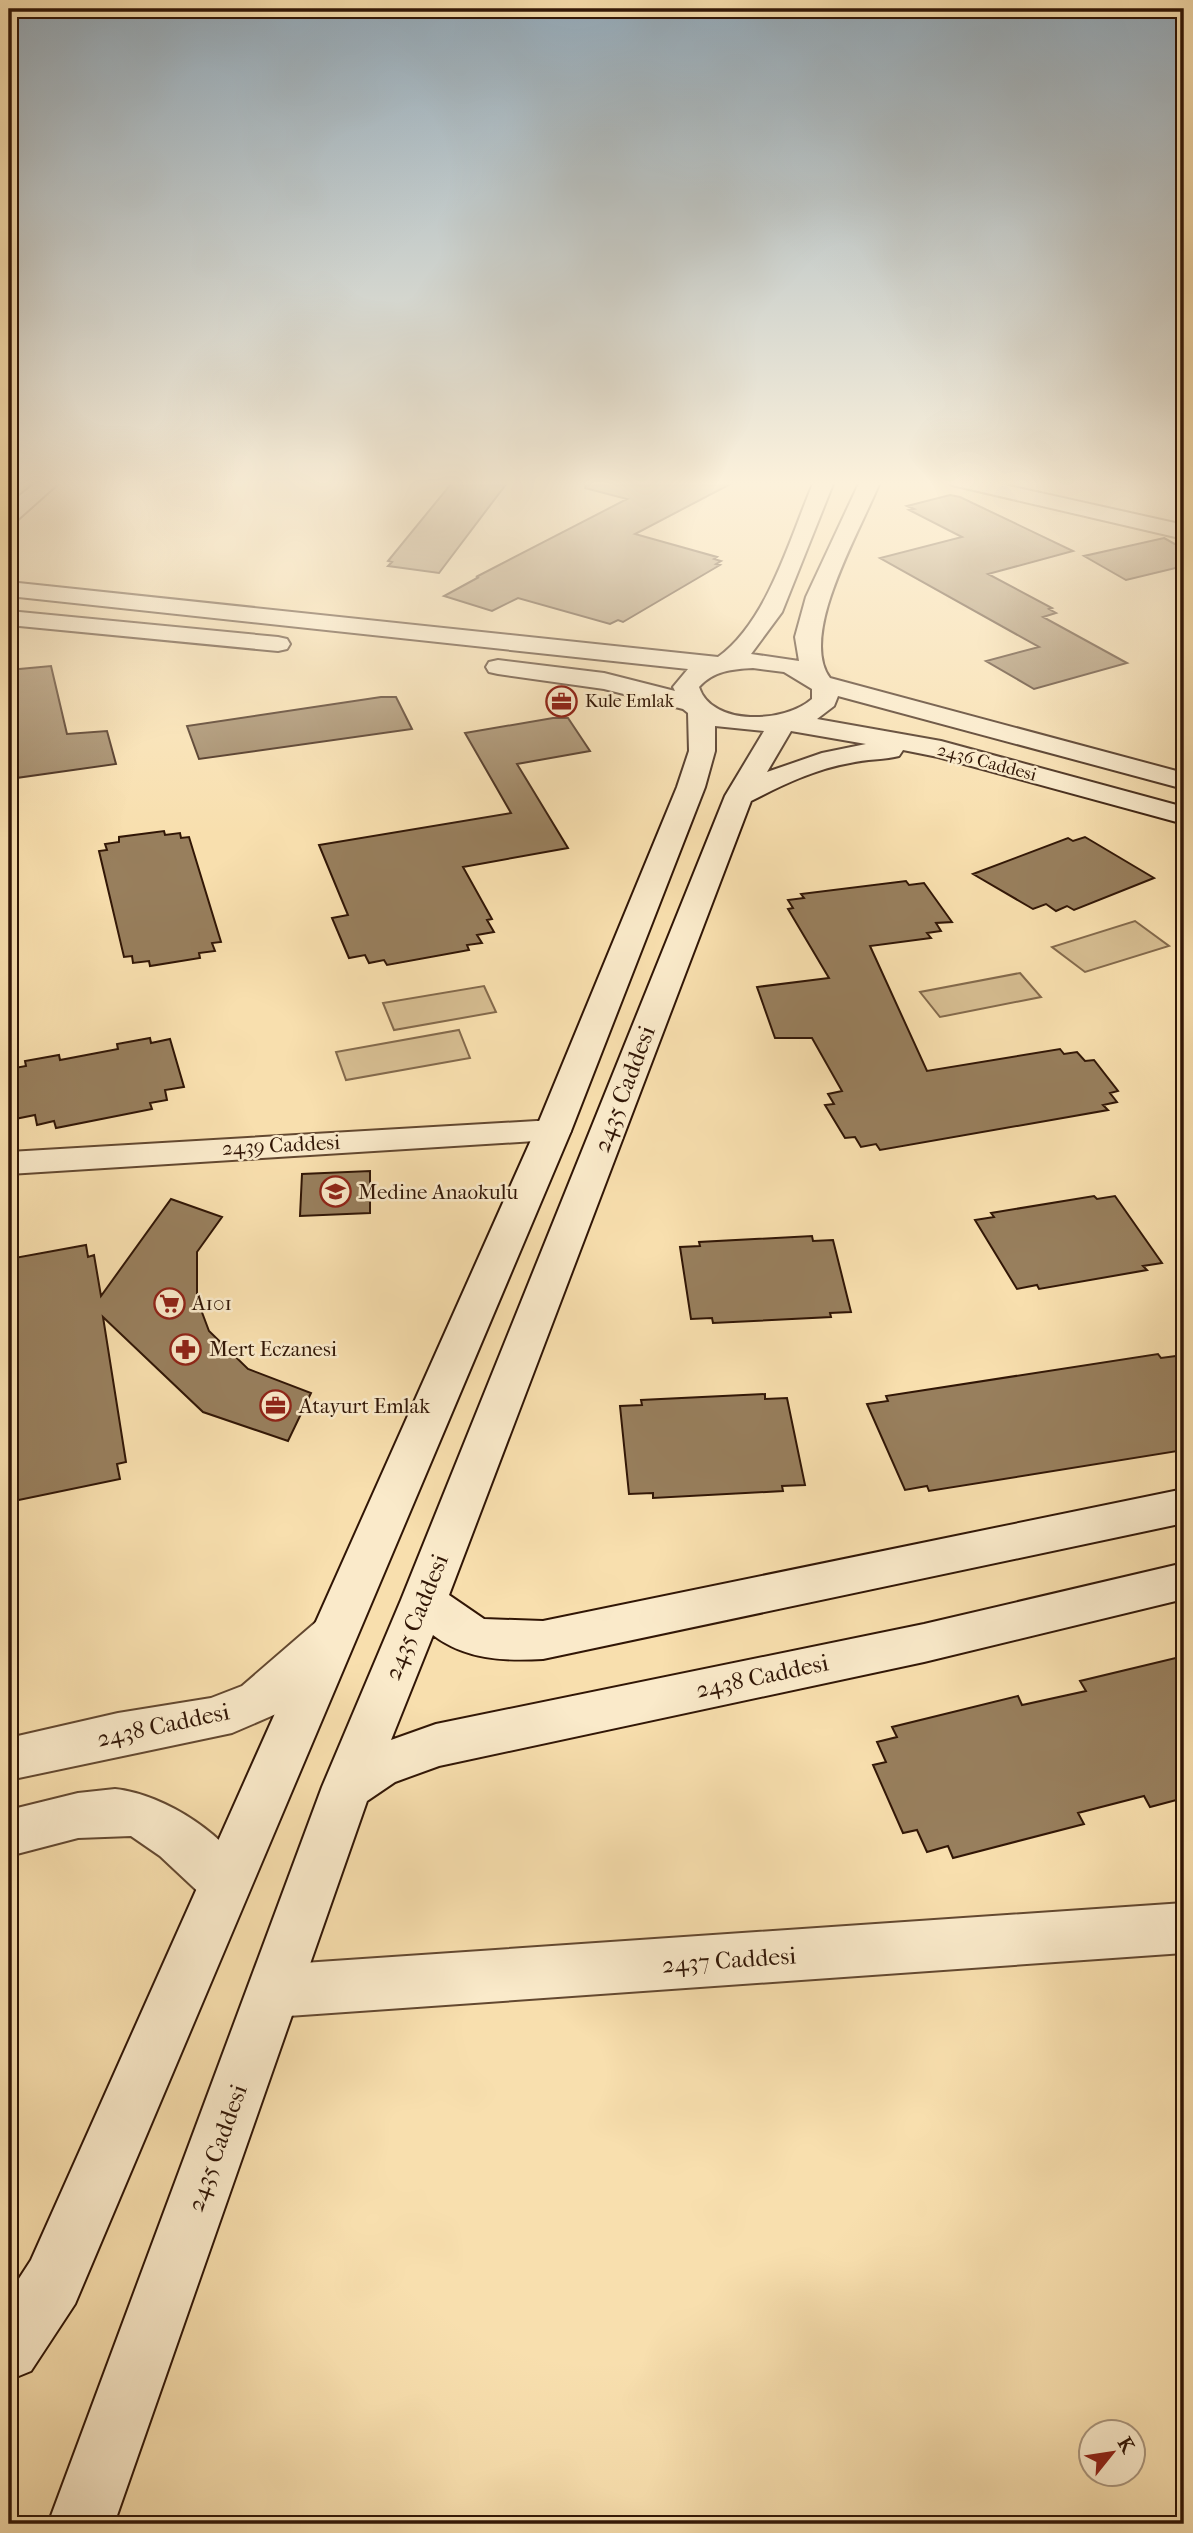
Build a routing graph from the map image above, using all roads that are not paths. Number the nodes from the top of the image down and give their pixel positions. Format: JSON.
{"nodes":[{"id":1,"x":87,"y":597,"type":"edge"},
{"id":2,"x":777,"y":597,"type":"edge"},
{"id":3,"x":818,"y":597,"type":"edge"},
{"id":4,"x":9,"y":618,"type":"edge"},
{"id":5,"x":301,"y":647,"type":"dead end"},
{"id":6,"x":723,"y":664,"type":"junction"},
{"id":7,"x":475,"y":665,"type":"dead end"},
{"id":8,"x":819,"y":681,"type":"junction"},
{"id":9,"x":696,"y":707,"type":"junction"},
{"id":10,"x":784,"y":722,"type":"junction"},
{"id":11,"x":941,"y":749,"type":"junction"},
{"id":12,"x":1184,"y":781,"type":"edge"},
{"id":13,"x":739,"y":796,"type":"junction"},
{"id":14,"x":1184,"y":816,"type":"edge"},
{"id":15,"x":553,"y":1131,"type":"junction"},
{"id":16,"x":9,"y":1163,"type":"edge"},
{"id":17,"x":1184,"y":1506,"type":"edge"},
{"id":18,"x":1184,"y":1581,"type":"edge"},
{"id":19,"x":424,"y":1600,"type":"junction"},
{"id":20,"x":334,"y":1634,"type":"junction"},
{"id":21,"x":9,"y":1759,"type":"edge"},
{"id":22,"x":347,"y":1787,"type":"junction"},
{"id":23,"x":9,"y":1833,"type":"edge"},
{"id":24,"x":226,"y":1882,"type":"junction"},
{"id":25,"x":1184,"y":1928,"type":"edge"},
{"id":26,"x":274,"y":1991,"type":"junction"},
{"id":27,"x":9,"y":2349,"type":"edge"},
{"id":28,"x":81,"y":2524,"type":"edge"}],
"edges":[{"from":1,"to":6,"type":"street"},
{"from":2,"to":6,"type":"street"},
{"from":3,"to":8,"type":"street"},
{"from":4,"to":5,"type":"street"},
{"from":6,"to":8,"type":"street"},
{"from":6,"to":9,"type":"street"},
{"from":7,"to":9,"type":"street"},
{"from":8,"to":10,"type":"street"},
{"from":8,"to":12,"type":"street","name":"2436 Caddesi"},
{"from":9,"to":10,"type":"street"},
{"from":9,"to":15,"type":"street"},
{"from":10,"to":11,"type":"street","name":"2436 Caddesi"},
{"from":10,"to":13,"type":"street","name":"2435 Caddesi"},
{"from":11,"to":13,"type":"street"},
{"from":11,"to":14,"type":"street","name":"2436 Caddesi"},
{"from":13,"to":19,"type":"street","name":"2435 Caddesi"},
{"from":15,"to":16,"type":"street","name":"2439 Caddesi"},
{"from":15,"to":20,"type":"street"},
{"from":17,"to":19,"type":"street"},
{"from":18,"to":22,"type":"street","name":"2438 Caddesi"},
{"from":19,"to":22,"type":"street","name":"2435 Caddesi"},
{"from":20,"to":21,"type":"street","name":"2438 Caddesi"},
{"from":20,"to":24,"type":"street"},
{"from":22,"to":26,"type":"street","name":"2435 Caddesi"},
{"from":23,"to":24,"type":"street"},
{"from":24,"to":27,"type":"street"},
{"from":25,"to":26,"type":"street","name":"2437 Caddesi"},
{"from":26,"to":28,"type":"street","name":"2435 Caddesi"}]}
